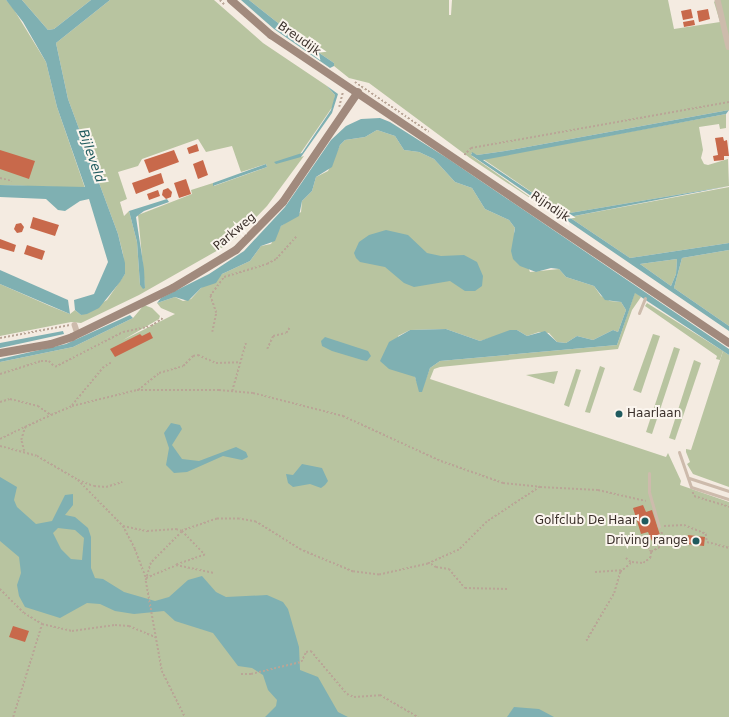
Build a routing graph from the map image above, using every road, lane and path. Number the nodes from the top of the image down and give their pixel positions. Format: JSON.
{"nodes":[{"id":1,"x":231,"y":0,"type":"edge"},
{"id":2,"x":718,"y":0,"type":"edge"},
{"id":3,"x":729,"y":47,"type":"edge"},
{"id":4,"x":343,"y":91,"type":"dead end"},
{"id":5,"x":358,"y":92,"type":"junction"},
{"id":6,"x":729,"y":102,"type":"edge"},
{"id":7,"x":338,"y":108,"type":"dead end"},
{"id":8,"x":463,"y":155,"type":"dead end"},
{"id":9,"x":0,"y":178,"type":"edge"},
{"id":10,"x":12,"y":181,"type":"dead end"},
{"id":11,"x":297,"y":236,"type":"dead end"},
{"id":12,"x":648,"y":294,"type":"junction"},
{"id":13,"x":639,"y":313,"type":"dead end"},
{"id":14,"x":163,"y":318,"type":"dead end"},
{"id":15,"x":75,"y":325,"type":"joint"},
{"id":16,"x":290,"y":327,"type":"dead end"},
{"id":17,"x":212,"y":332,"type":"dead end"},
{"id":18,"x":78,"y":334,"type":"junction"},
{"id":19,"x":0,"y":338,"type":"edge"},
{"id":20,"x":246,"y":342,"type":"dead end"},
{"id":21,"x":729,"y":343,"type":"edge"},
{"id":22,"x":267,"y":348,"type":"dead end"},
{"id":23,"x":0,"y":353,"type":"edge"},
{"id":24,"x":240,"y":362,"type":"junction"},
{"id":25,"x":111,"y":364,"type":"dead end"},
{"id":26,"x":0,"y":374,"type":"edge"},
{"id":27,"x":137,"y":390,"type":"junction"},
{"id":28,"x":232,"y":391,"type":"junction"},
{"id":29,"x":0,"y":402,"type":"edge"},
{"id":30,"x":72,"y":406,"type":"junction"},
{"id":31,"x":51,"y":415,"type":"junction"},
{"id":32,"x":25,"y":427,"type":"junction"},
{"id":33,"x":0,"y":439,"type":"edge"},
{"id":34,"x":0,"y":446,"type":"edge"},
{"id":35,"x":24,"y":450,"type":"junction"},
{"id":36,"x":679,"y":452,"type":"dead end"},
{"id":37,"x":649,"y":473,"type":"dead end"},
{"id":38,"x":689,"y":478,"type":"junction"},
{"id":39,"x":78,"y":480,"type":"junction"},
{"id":40,"x":122,"y":482,"type":"dead end"},
{"id":41,"x":540,"y":487,"type":"junction"},
{"id":42,"x":691,"y":487,"type":"junction"},
{"id":43,"x":729,"y":491,"type":"edge"},
{"id":44,"x":729,"y":499,"type":"edge"},
{"id":45,"x":652,"y":503,"type":"junction"},
{"id":46,"x":729,"y":507,"type":"edge"},
{"id":47,"x":123,"y":526,"type":"junction"},
{"id":48,"x":659,"y":527,"type":"junction"},
{"id":49,"x":182,"y":531,"type":"junction"},
{"id":50,"x":646,"y":545,"type":"dead end"},
{"id":51,"x":729,"y":548,"type":"edge"},
{"id":52,"x":651,"y":552,"type":"junction"},
{"id":53,"x":626,"y":558,"type":"dead end"},
{"id":54,"x":632,"y":562,"type":"junction"},
{"id":55,"x":430,"y":563,"type":"junction"},
{"id":56,"x":176,"y":565,"type":"junction"},
{"id":57,"x":621,"y":570,"type":"junction"},
{"id":58,"x":595,"y":572,"type":"dead end"},
{"id":59,"x":214,"y":573,"type":"dead end"},
{"id":60,"x":146,"y":578,"type":"junction"},
{"id":61,"x":0,"y":589,"type":"edge"},
{"id":62,"x":508,"y":589,"type":"dead end"},
{"id":63,"x":42,"y":624,"type":"junction"},
{"id":64,"x":157,"y":638,"type":"junction"},
{"id":65,"x":586,"y":641,"type":"dead end"},
{"id":66,"x":241,"y":674,"type":"dead end"},
{"id":67,"x":12,"y":717,"type":"edge"},
{"id":68,"x":185,"y":717,"type":"edge"},
{"id":69,"x":418,"y":717,"type":"edge"}],
"edges":[{"from":1,"to":5,"type":"street","name":"Breudijk"},
{"from":2,"to":3,"type":"street"},
{"from":4,"to":7,"type":"path"},
{"from":5,"to":12,"type":"street","name":"Rijndijk"},
{"from":5,"to":18,"type":"street","name":"Parkweg"},
{"from":6,"to":8,"type":"path"},
{"from":9,"to":10,"type":"path"},
{"from":11,"to":17,"type":"path"},
{"from":12,"to":13,"type":"lane"},
{"from":12,"to":21,"type":"street","name":"Rijndijk"},
{"from":14,"to":26,"type":"path"},
{"from":15,"to":18,"type":"street"},
{"from":15,"to":19,"type":"path"},
{"from":16,"to":22,"type":"path"},
{"from":18,"to":23,"type":"street","name":"Parkweg"},
{"from":20,"to":24,"type":"path"},
{"from":24,"to":27,"type":"path"},
{"from":24,"to":28,"type":"path"},
{"from":25,"to":30,"type":"path"},
{"from":27,"to":28,"type":"path"},
{"from":27,"to":30,"type":"path"},
{"from":28,"to":41,"type":"path"},
{"from":29,"to":31,"type":"path"},
{"from":30,"to":31,"type":"path"},
{"from":31,"to":32,"type":"path"},
{"from":32,"to":33,"type":"path"},
{"from":32,"to":35,"type":"path"},
{"from":34,"to":35,"type":"path"},
{"from":35,"to":39,"type":"path"},
{"from":36,"to":38,"type":"lane"},
{"from":37,"to":45,"type":"lane"},
{"from":38,"to":42,"type":"lane"},
{"from":38,"to":43,"type":"lane"},
{"from":39,"to":40,"type":"path"},
{"from":39,"to":47,"type":"path"},
{"from":41,"to":45,"type":"path"},
{"from":41,"to":55,"type":"path"},
{"from":42,"to":44,"type":"lane"},
{"from":42,"to":46,"type":"path"},
{"from":45,"to":48,"type":"lane"},
{"from":47,"to":49,"type":"path"},
{"from":47,"to":60,"type":"path"},
{"from":48,"to":51,"type":"path"},
{"from":48,"to":52,"type":"path"},
{"from":49,"to":55,"type":"path"},
{"from":49,"to":56,"type":"path"},
{"from":49,"to":60,"type":"path"},
{"from":50,"to":52,"type":"path"},
{"from":52,"to":54,"type":"path"},
{"from":53,"to":54,"type":"path"},
{"from":54,"to":57,"type":"path"},
{"from":55,"to":62,"type":"path"},
{"from":56,"to":59,"type":"path"},
{"from":56,"to":60,"type":"path"},
{"from":57,"to":58,"type":"path"},
{"from":57,"to":65,"type":"path"},
{"from":60,"to":64,"type":"path"},
{"from":61,"to":63,"type":"path"},
{"from":63,"to":64,"type":"path"},
{"from":63,"to":67,"type":"path"},
{"from":64,"to":68,"type":"path"},
{"from":66,"to":69,"type":"path"}]}
